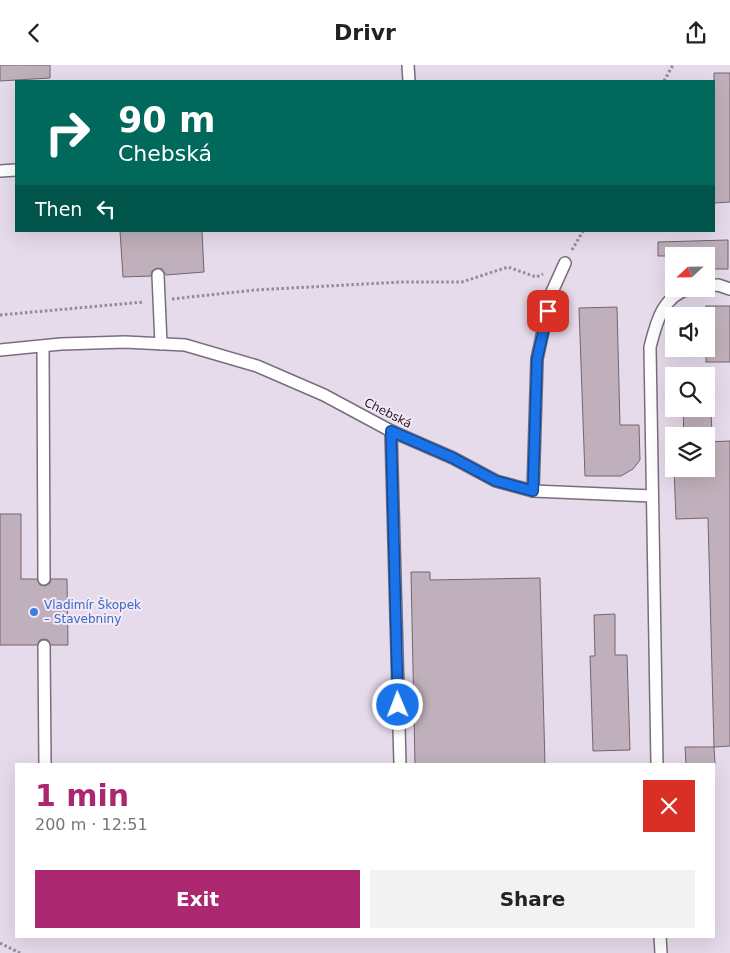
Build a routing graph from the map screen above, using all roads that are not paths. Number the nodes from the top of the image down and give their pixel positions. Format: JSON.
{"nodes":[{"id":1,"x":408,"y":65,"type":"edge"},
{"id":2,"x":409,"y":80,"type":"edge"},
{"id":3,"x":15,"y":170,"type":"edge"},
{"id":4,"x":0,"y":171,"type":"edge"},
{"id":5,"x":565,"y":263,"type":"road end"},
{"id":6,"x":158,"y":275,"type":"dead end"},
{"id":7,"x":715,"y":285,"type":"edge"},
{"id":8,"x":730,"y":289,"type":"edge"},
{"id":9,"x":674,"y":297,"type":"edge"},
{"id":10,"x":161,"y":344,"type":"junction"},
{"id":11,"x":43,"y":346,"type":"junction"},
{"id":12,"x":0,"y":350,"type":"edge"},
{"id":13,"x":391,"y":431,"type":"junction"},
{"id":14,"x":533,"y":491,"type":"junction"},
{"id":15,"x":652,"y":496,"type":"junction"},
{"id":16,"x":44,"y":579,"type":"dead end"},
{"id":17,"x":44,"y":645,"type":"dead end"},
{"id":18,"x":45,"y":763,"type":"edge"},
{"id":19,"x":400,"y":763,"type":"edge"},
{"id":20,"x":657,"y":763,"type":"edge"},
{"id":21,"x":660,"y":938,"type":"edge"},
{"id":22,"x":661,"y":953,"type":"edge"}],
"edges":[{"from":1,"to":2,"type":"lane"},
{"from":3,"to":4,"type":"lane"},
{"from":5,"to":14,"type":"lane"},
{"from":6,"to":10,"type":"lane"},
{"from":7,"to":8,"type":"lane"},
{"from":9,"to":15,"type":"lane"},
{"from":10,"to":11,"type":"lane","name":"Chebská"},
{"from":10,"to":13,"type":"lane","name":"Chebská"},
{"from":11,"to":12,"type":"lane","name":"Chebská"},
{"from":11,"to":16,"type":"lane"},
{"from":13,"to":14,"type":"lane","name":"Chebská"},
{"from":13,"to":19,"type":"lane"},
{"from":14,"to":15,"type":"lane","name":"Chebská"},
{"from":15,"to":20,"type":"lane"},
{"from":17,"to":18,"type":"lane"},
{"from":21,"to":22,"type":"lane"}]}
